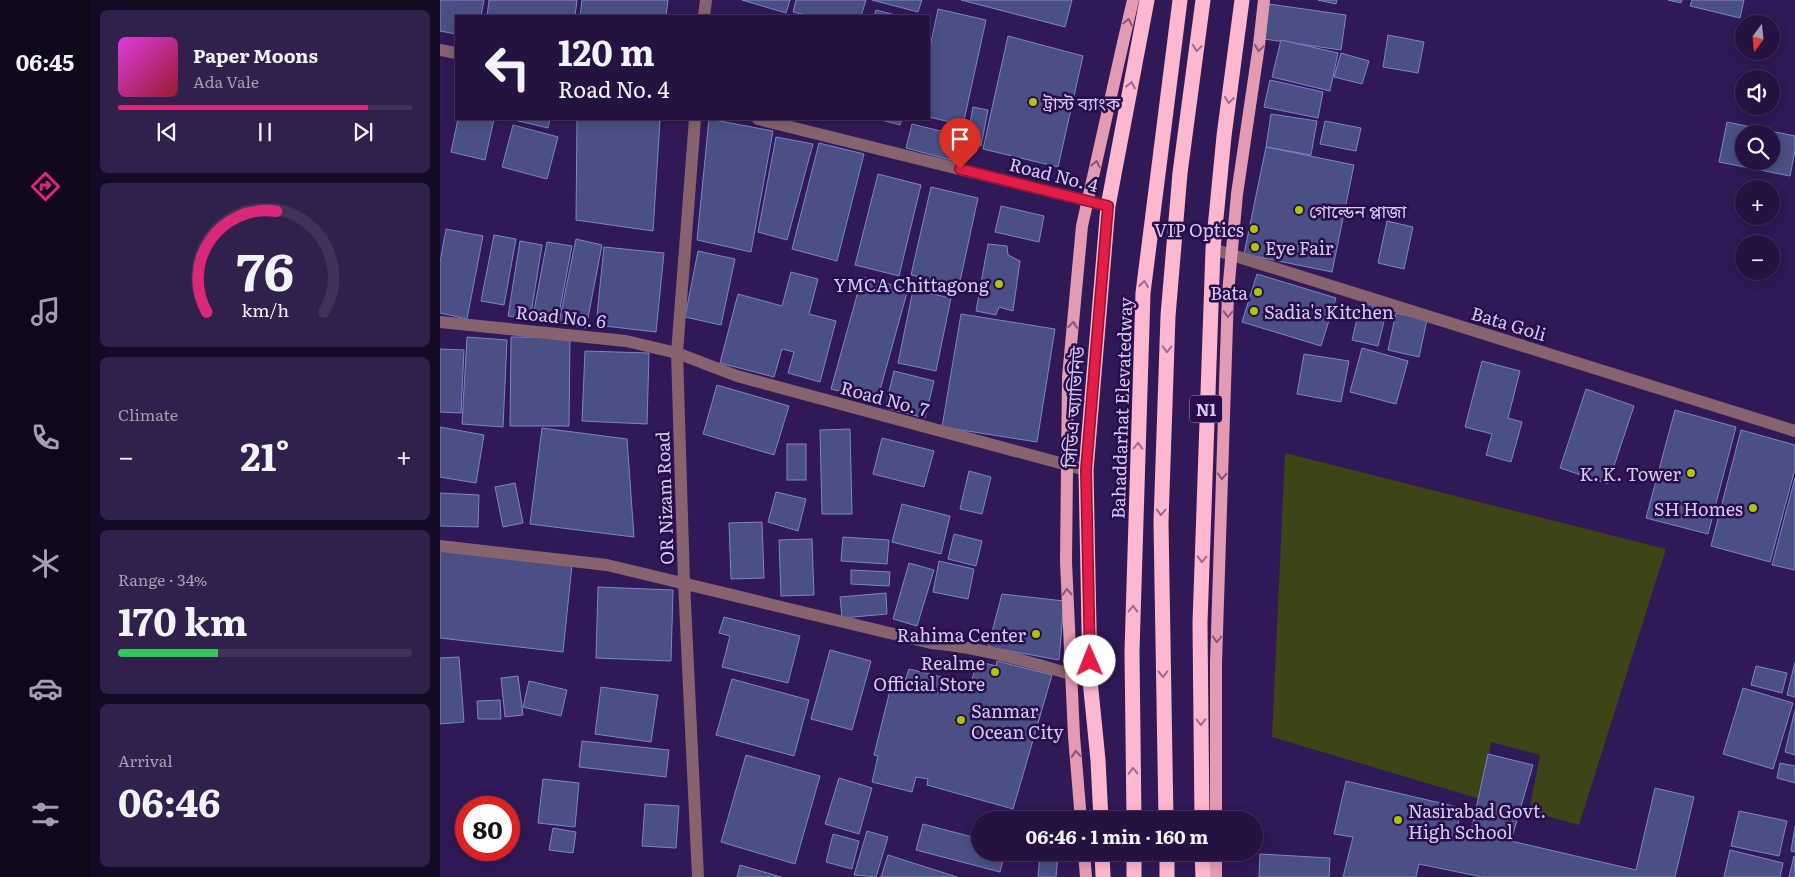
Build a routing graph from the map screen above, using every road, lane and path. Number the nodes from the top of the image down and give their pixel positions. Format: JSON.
{"nodes":[{"id":1,"x":706,"y":0,"type":"edge"},
{"id":2,"x":1133,"y":0,"type":"edge"},
{"id":3,"x":1147,"y":0,"type":"edge"},
{"id":4,"x":1180,"y":0,"type":"edge"},
{"id":5,"x":1203,"y":0,"type":"edge"},
{"id":6,"x":1242,"y":0,"type":"edge"},
{"id":7,"x":1264,"y":0,"type":"edge"},
{"id":8,"x":704,"y":15,"type":"edge"},
{"id":9,"x":440,"y":50,"type":"edge"},
{"id":10,"x":455,"y":53,"type":"edge"},
{"id":11,"x":695,"y":120,"type":"edge"},
{"id":12,"x":762,"y":120,"type":"edge"},
{"id":13,"x":1108,"y":206,"type":"junction"},
{"id":14,"x":1213,"y":249,"type":"junction"},
{"id":15,"x":440,"y":322,"type":"edge"},
{"id":16,"x":677,"y":354,"type":"junction"},
{"id":17,"x":1795,"y":431,"type":"edge"},
{"id":18,"x":1086,"y":470,"type":"junction"},
{"id":19,"x":440,"y":546,"type":"edge"},
{"id":20,"x":684,"y":582,"type":"junction"},
{"id":21,"x":1090,"y":680,"type":"junction"},
{"id":22,"x":1080,"y":811,"type":"edge"},
{"id":23,"x":1101,"y":811,"type":"edge"},
{"id":24,"x":1134,"y":811,"type":"edge"},
{"id":25,"x":1166,"y":811,"type":"edge"},
{"id":26,"x":1202,"y":811,"type":"edge"},
{"id":27,"x":1216,"y":811,"type":"edge"},
{"id":28,"x":1085,"y":861,"type":"edge"},
{"id":29,"x":1102,"y":861,"type":"edge"},
{"id":30,"x":1134,"y":861,"type":"edge"},
{"id":31,"x":1167,"y":861,"type":"edge"},
{"id":32,"x":1202,"y":861,"type":"edge"},
{"id":33,"x":1216,"y":861,"type":"edge"},
{"id":34,"x":698,"y":877,"type":"edge"},
{"id":35,"x":1086,"y":877,"type":"edge"},
{"id":36,"x":1103,"y":877,"type":"edge"},
{"id":37,"x":1134,"y":877,"type":"edge"},
{"id":38,"x":1167,"y":877,"type":"edge"},
{"id":39,"x":1202,"y":877,"type":"edge"},
{"id":40,"x":1216,"y":877,"type":"edge"}],
"edges":[{"from":1,"to":8,"type":"street"},
{"from":22,"to":2,"type":"main road","one_way":true,"bridge":true},
{"from":13,"to":3,"type":"highway","name":"সিডিএ অ্যাভিনিউ","one_way":true},
{"from":24,"to":4,"type":"highway","name":"Bahaddarhat Elevatedway","one_way":true},
{"from":5,"to":25,"type":"highway","one_way":true},
{"from":6,"to":14,"type":"highway","number":"N1","one_way":true},
{"from":7,"to":27,"type":"main road","one_way":true,"bridge":true},
{"from":9,"to":10,"type":"street"},
{"from":11,"to":16,"type":"street","name":"OR Nizam Road"},
{"from":12,"to":13,"type":"street","name":"Road No. 4"},
{"from":13,"to":18,"type":"highway","name":"সিডিএ অ্যাভিনিউ"},
{"from":14,"to":17,"type":"street","name":"Bata Goli"},
{"from":14,"to":26,"type":"highway","number":"N1","one_way":true},
{"from":15,"to":16,"type":"street","name":"Road No. 6"},
{"from":16,"to":18,"type":"street","name":"Road No. 7"},
{"from":16,"to":20,"type":"street","name":"OR Nizam Road"},
{"from":18,"to":21,"type":"highway","name":"সিডিএ অ্যাভিনিউ"},
{"from":19,"to":20,"type":"street"},
{"from":20,"to":21,"type":"street"},
{"from":20,"to":34,"type":"street","name":"OR Nizam Road"},
{"from":21,"to":23,"type":"highway","name":"সিডিএ অ্যাভিনিউ"},
{"from":28,"to":35,"type":"main road"},
{"from":29,"to":36,"type":"highway"},
{"from":30,"to":37,"type":"highway"},
{"from":31,"to":38,"type":"highway"},
{"from":32,"to":39,"type":"highway"},
{"from":33,"to":40,"type":"main road"}]}
